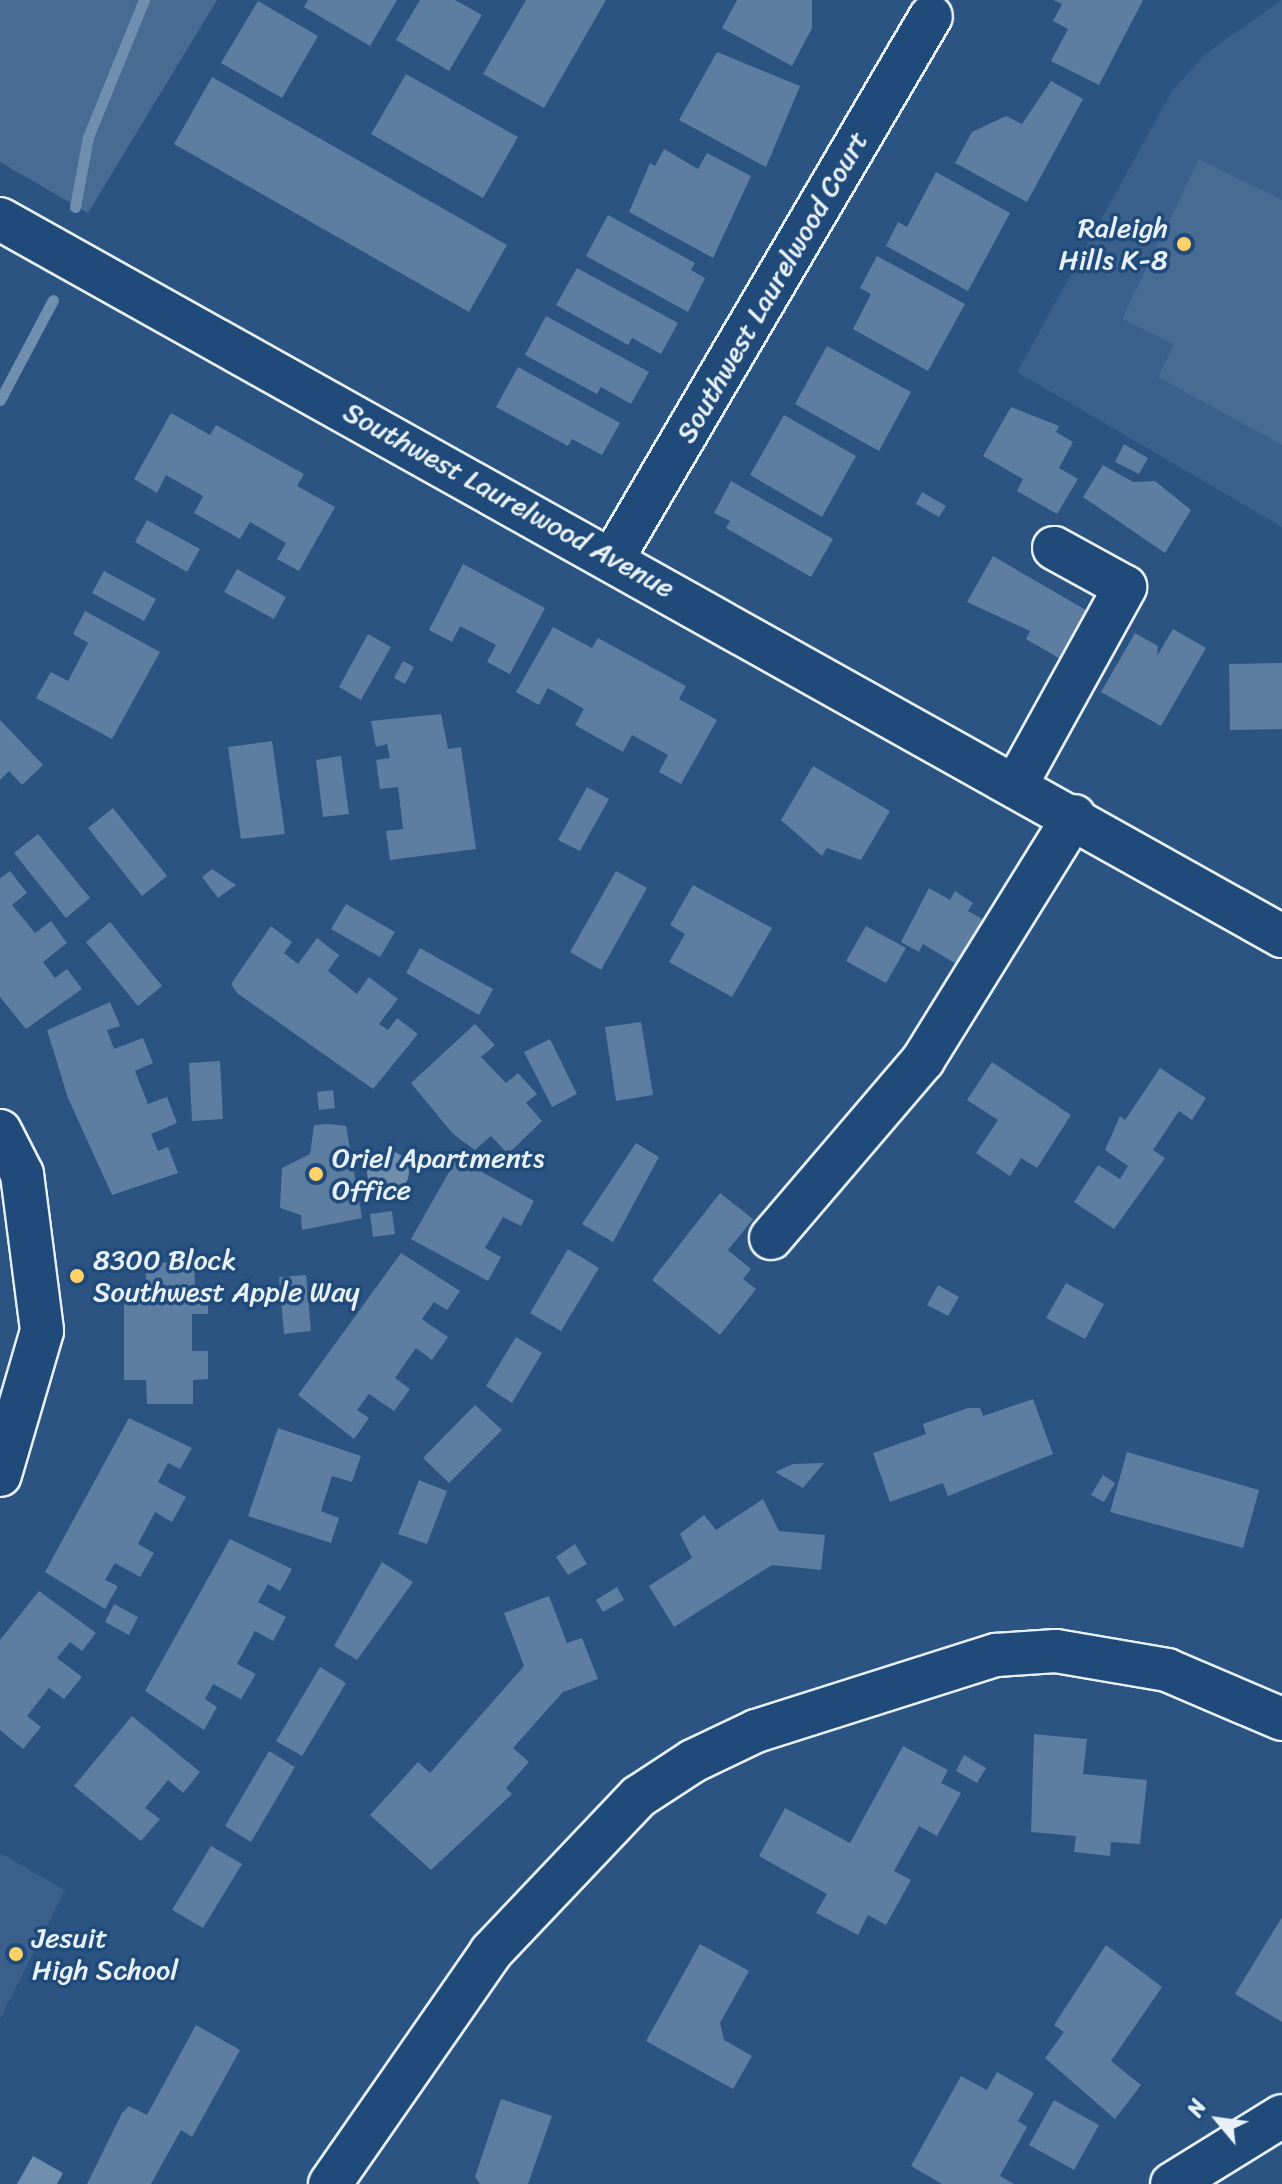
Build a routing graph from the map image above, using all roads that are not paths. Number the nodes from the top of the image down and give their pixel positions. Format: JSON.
{"nodes":[{"id":1,"x":931,"y":16,"type":"dead end"},
{"id":2,"x":0,"y":219,"type":"edge"},
{"id":3,"x":1054,"y":548,"type":"dead end"},
{"id":4,"x":613,"y":558,"type":"junction"},
{"id":5,"x":1017,"y":783,"type":"junction"},
{"id":6,"x":1074,"y":816,"type":"junction"},
{"id":7,"x":1282,"y":936,"type":"edge"},
{"id":8,"x":0,"y":1131,"type":"edge"},
{"id":9,"x":771,"y":1238,"type":"dead end"},
{"id":10,"x":0,"y":1475,"type":"edge"},
{"id":11,"x":1282,"y":1719,"type":"edge"},
{"id":12,"x":1282,"y":2116,"type":"edge"},
{"id":13,"x":330,"y":2184,"type":"edge"},
{"id":14,"x":1172,"y":2184,"type":"edge"}],
"edges":[{"from":1,"to":4,"type":"street","name":"Southwest Laurelwood Court"},
{"from":2,"to":4,"type":"street","name":"Southwest Laurelwood Avenue"},
{"from":3,"to":5,"type":"street"},
{"from":4,"to":5,"type":"street","name":"Southwest Laurelwood Avenue"},
{"from":5,"to":6,"type":"street","name":"Southwest Laurelwood Avenue"},
{"from":6,"to":7,"type":"street","name":"Southwest Laurelwood Avenue"},
{"from":6,"to":9,"type":"street"},
{"from":8,"to":10,"type":"street"},
{"from":11,"to":13,"type":"street"},
{"from":12,"to":14,"type":"street"}]}
